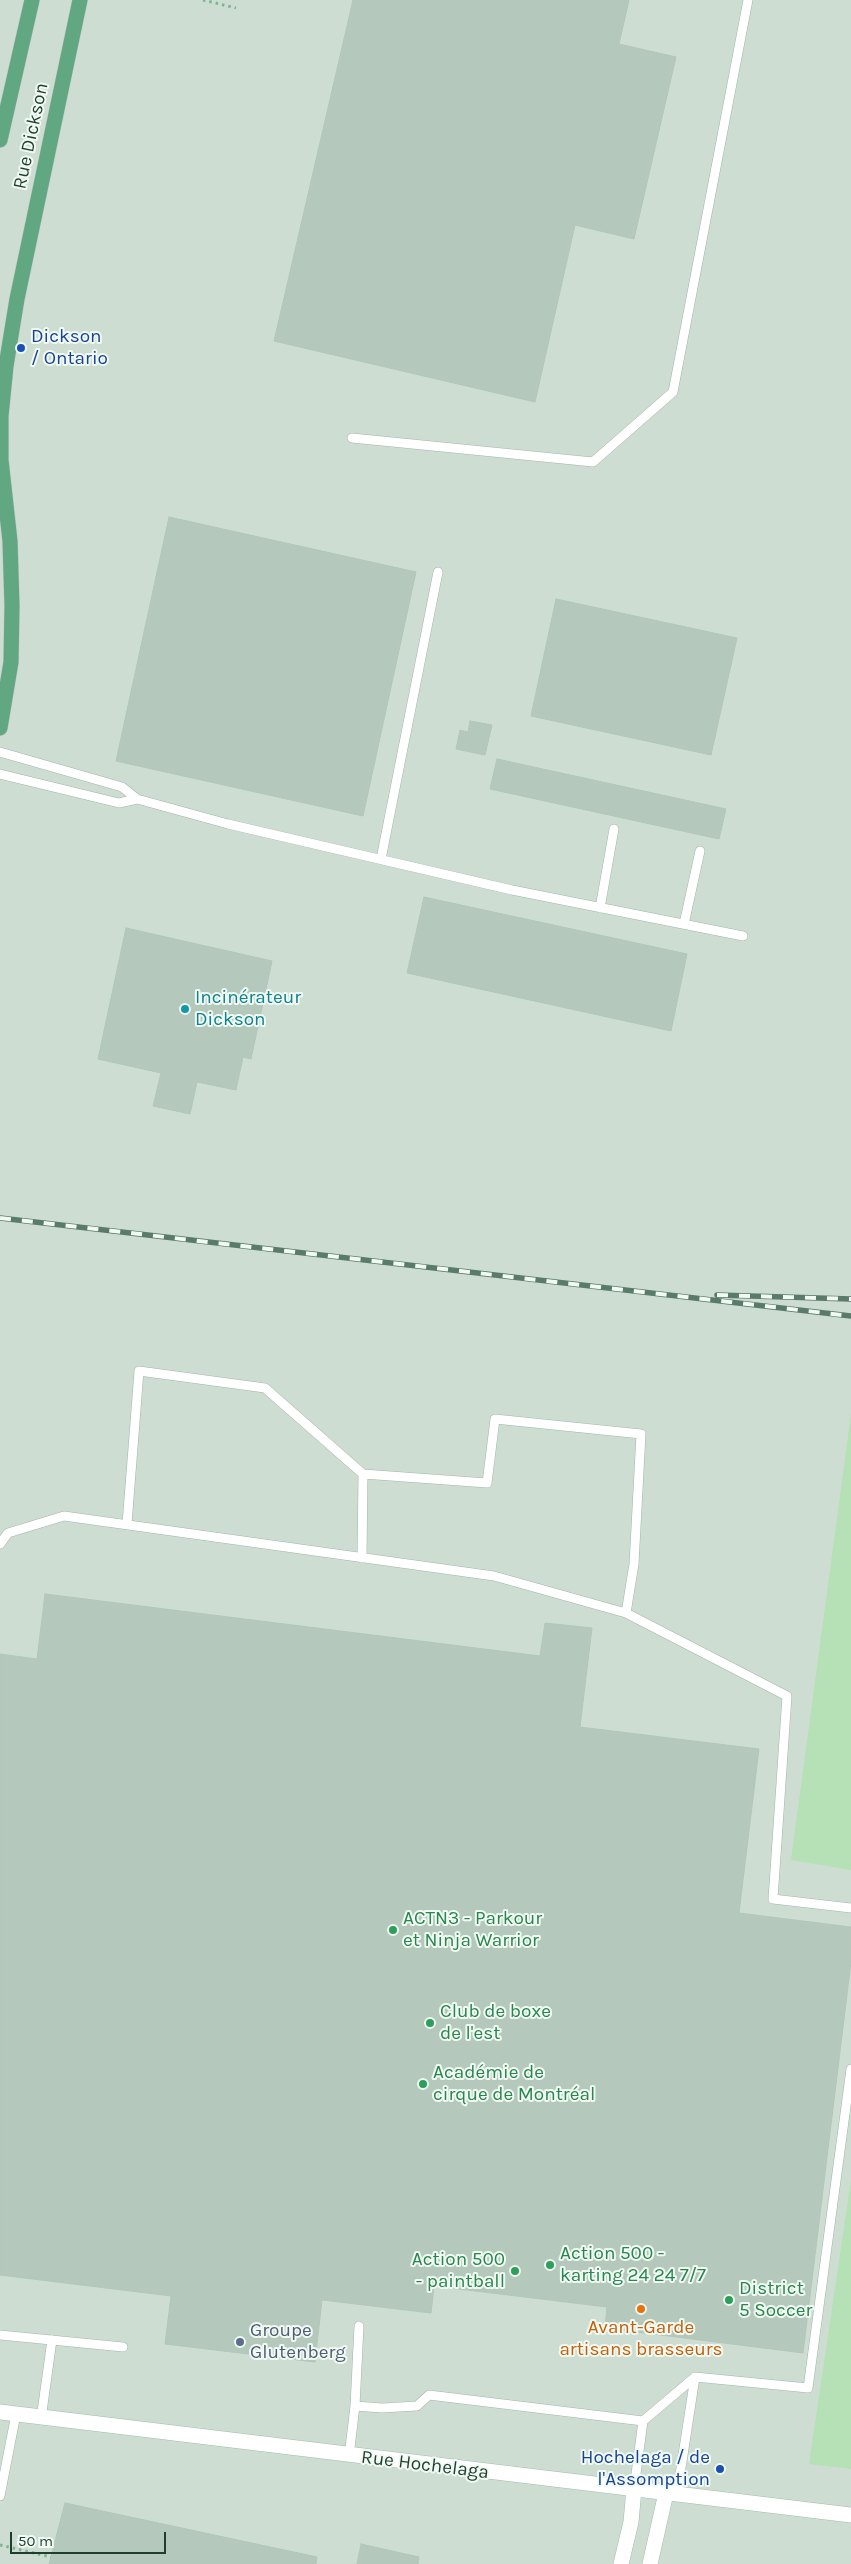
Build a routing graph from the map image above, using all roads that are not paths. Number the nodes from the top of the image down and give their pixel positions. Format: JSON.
{"nodes":[{"id":1,"x":32,"y":0,"type":"edge"},
{"id":2,"x":80,"y":0,"type":"edge"},
{"id":3,"x":748,"y":0,"type":"edge"},
{"id":4,"x":0,"y":140,"type":"edge"},
{"id":5,"x":352,"y":438,"type":"dead end"},
{"id":6,"x":0,"y":548,"type":"edge"},
{"id":7,"x":438,"y":572,"type":"dead end"},
{"id":8,"x":12,"y":606,"type":"junction"},
{"id":9,"x":0,"y":728,"type":"edge"},
{"id":10,"x":0,"y":752,"type":"edge"},
{"id":11,"x":0,"y":774,"type":"edge"},
{"id":12,"x":137,"y":798,"type":"junction"},
{"id":13,"x":614,"y":828,"type":"dead end"},
{"id":14,"x":700,"y":851,"type":"dead end"},
{"id":15,"x":381,"y":859,"type":"junction"},
{"id":16,"x":600,"y":908,"type":"junction"},
{"id":17,"x":684,"y":924,"type":"junction"},
{"id":18,"x":743,"y":936,"type":"dead end"},
{"id":19,"x":363,"y":1474,"type":"junction"},
{"id":20,"x":127,"y":1524,"type":"junction"},
{"id":21,"x":0,"y":1544,"type":"edge"},
{"id":22,"x":362,"y":1558,"type":"junction"},
{"id":23,"x":626,"y":1613,"type":"junction"},
{"id":24,"x":851,"y":1908,"type":"edge"},
{"id":25,"x":851,"y":2069,"type":"edge"},
{"id":26,"x":359,"y":2326,"type":"dead end"},
{"id":27,"x":0,"y":2335,"type":"edge"},
{"id":28,"x":52,"y":2340,"type":"junction"},
{"id":29,"x":123,"y":2347,"type":"dead end"},
{"id":30,"x":695,"y":2377,"type":"junction"},
{"id":31,"x":356,"y":2406,"type":"junction"},
{"id":32,"x":0,"y":2412,"type":"edge"},
{"id":33,"x":16,"y":2414,"type":"junction"},
{"id":34,"x":40,"y":2419,"type":"junction"},
{"id":35,"x":643,"y":2421,"type":"junction"},
{"id":36,"x":349,"y":2456,"type":"junction"},
{"id":37,"x":634,"y":2489,"type":"junction"},
{"id":38,"x":671,"y":2493,"type":"junction"},
{"id":39,"x":0,"y":2496,"type":"edge"},
{"id":40,"x":851,"y":2515,"type":"edge"},
{"id":41,"x":621,"y":2564,"type":"edge"},
{"id":42,"x":650,"y":2564,"type":"edge"}],
"edges":[{"from":1,"to":4,"type":"main road","name":"Rue Dickson"},
{"from":2,"to":8,"type":"main road","name":"Rue Dickson"},
{"from":3,"to":5,"type":"lane"},
{"from":6,"to":8,"type":"main road"},
{"from":7,"to":15,"type":"lane"},
{"from":8,"to":9,"type":"main road","name":"Rue Dickson"},
{"from":10,"to":12,"type":"lane"},
{"from":11,"to":12,"type":"lane"},
{"from":12,"to":15,"type":"lane"},
{"from":13,"to":16,"type":"lane"},
{"from":14,"to":17,"type":"lane"},
{"from":15,"to":16,"type":"lane"},
{"from":16,"to":17,"type":"lane"},
{"from":17,"to":18,"type":"lane"},
{"from":19,"to":20,"type":"lane"},
{"from":19,"to":22,"type":"lane"},
{"from":19,"to":23,"type":"lane"},
{"from":20,"to":21,"type":"lane"},
{"from":20,"to":22,"type":"lane"},
{"from":22,"to":23,"type":"lane"},
{"from":23,"to":24,"type":"lane"},
{"from":25,"to":30,"type":"lane"},
{"from":26,"to":31,"type":"lane"},
{"from":27,"to":28,"type":"lane"},
{"from":28,"to":29,"type":"lane"},
{"from":28,"to":34,"type":"lane"},
{"from":30,"to":35,"type":"lane"},
{"from":30,"to":38,"type":"lane"},
{"from":31,"to":35,"type":"lane"},
{"from":31,"to":36,"type":"lane"},
{"from":32,"to":33,"type":"main road","name":"Rue Hochelaga"},
{"from":33,"to":34,"type":"main road","name":"Rue Hochelaga"},
{"from":33,"to":39,"type":"lane"},
{"from":34,"to":36,"type":"main road","name":"Rue Hochelaga"},
{"from":35,"to":37,"type":"lane"},
{"from":36,"to":37,"type":"main road","name":"Rue Hochelaga"},
{"from":37,"to":38,"type":"main road","name":"Rue Hochelaga"},
{"from":37,"to":41,"type":"main road"},
{"from":38,"to":40,"type":"main road","name":"Rue Hochelaga"},
{"from":38,"to":42,"type":"main road"}]}
